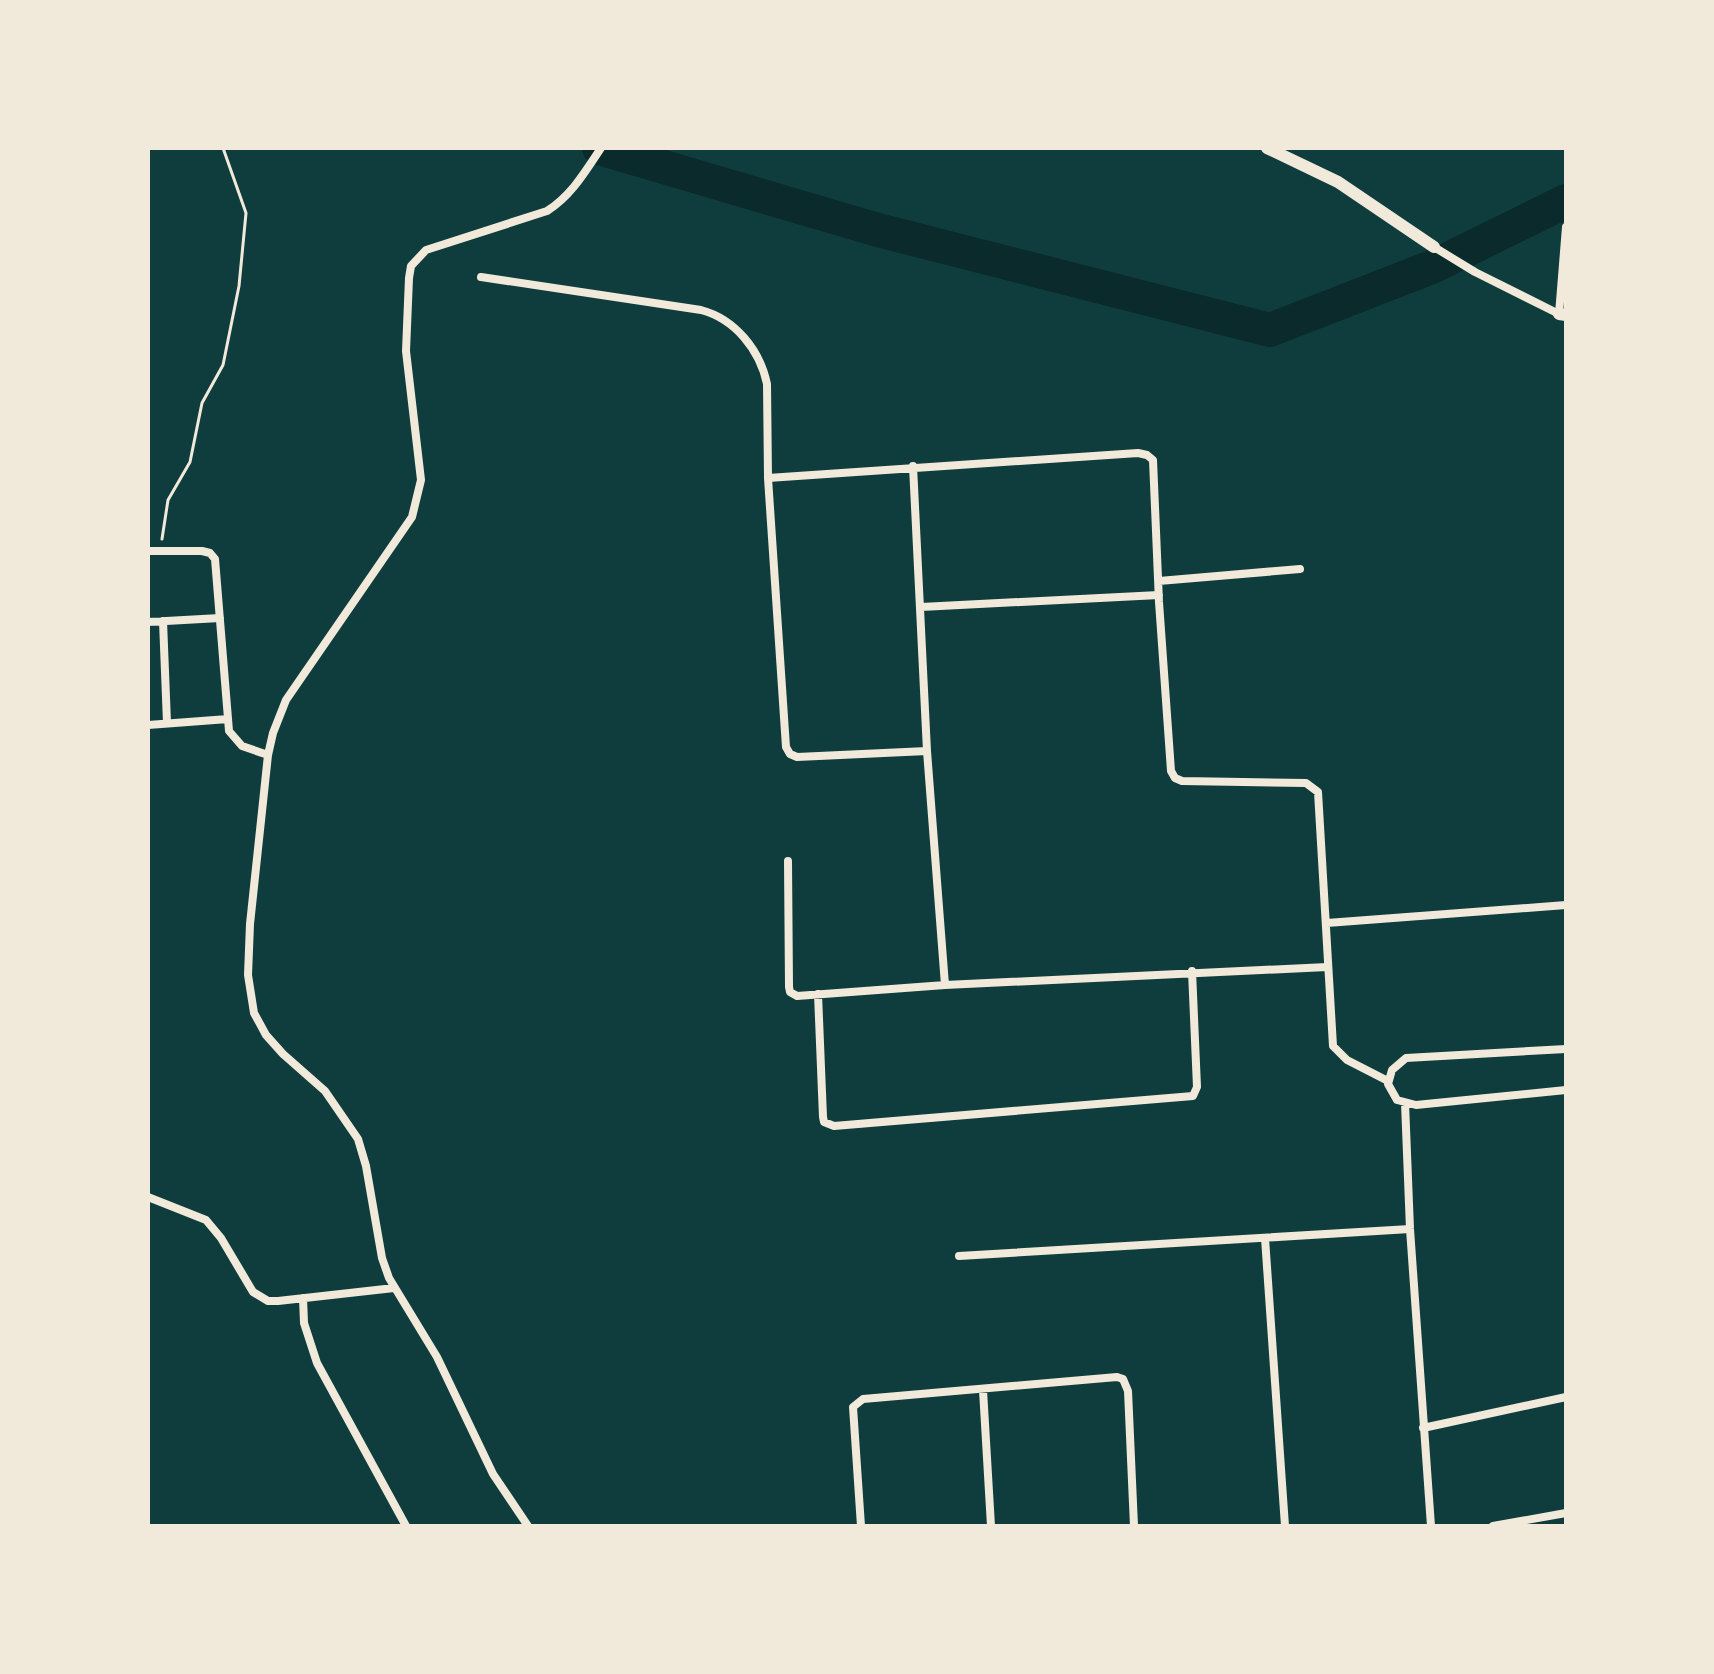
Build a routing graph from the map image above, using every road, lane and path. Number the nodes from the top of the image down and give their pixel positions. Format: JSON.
{"nodes":[{"id":1,"x":223,"y":148,"type":"edge"},
{"id":2,"x":601,"y":148,"type":"edge"},
{"id":3,"x":1267,"y":148,"type":"edge"},
{"id":4,"x":1566,"y":227,"type":"edge"},
{"id":5,"x":1434,"y":247,"type":"joint"},
{"id":6,"x":481,"y":277,"type":"dead end"},
{"id":7,"x":1563,"y":315,"type":"edge"},
{"id":8,"x":913,"y":466,"type":"junction"},
{"id":9,"x":768,"y":478,"type":"junction"},
{"id":10,"x":161,"y":550,"type":"junction"},
{"id":11,"x":148,"y":551,"type":"edge"},
{"id":12,"x":1300,"y":569,"type":"dead end"},
{"id":13,"x":1159,"y":581,"type":"junction"},
{"id":14,"x":1159,"y":595,"type":"junction"},
{"id":15,"x":921,"y":607,"type":"junction"},
{"id":16,"x":220,"y":618,"type":"junction"},
{"id":17,"x":163,"y":621,"type":"junction"},
{"id":18,"x":148,"y":622,"type":"edge"},
{"id":19,"x":228,"y":719,"type":"junction"},
{"id":20,"x":167,"y":723,"type":"junction"},
{"id":21,"x":148,"y":725,"type":"edge"},
{"id":22,"x":927,"y":751,"type":"junction"},
{"id":23,"x":268,"y":755,"type":"junction"},
{"id":24,"x":788,"y":861,"type":"dead end"},
{"id":25,"x":1566,"y":905,"type":"edge"},
{"id":26,"x":1327,"y":923,"type":"junction"},
{"id":27,"x":1327,"y":967,"type":"junction"},
{"id":28,"x":1192,"y":971,"type":"junction"},
{"id":29,"x":945,"y":985,"type":"junction"},
{"id":30,"x":818,"y":994,"type":"junction"},
{"id":31,"x":1566,"y":1049,"type":"edge"},
{"id":32,"x":1388,"y":1081,"type":"junction"},
{"id":33,"x":1566,"y":1090,"type":"edge"},
{"id":34,"x":1405,"y":1103,"type":"junction"},
{"id":35,"x":148,"y":1197,"type":"edge"},
{"id":36,"x":1410,"y":1229,"type":"junction"},
{"id":37,"x":1265,"y":1238,"type":"junction"},
{"id":38,"x":959,"y":1256,"type":"dead end"},
{"id":39,"x":394,"y":1288,"type":"junction"},
{"id":40,"x":303,"y":1298,"type":"junction"},
{"id":41,"x":983,"y":1390,"type":"junction"},
{"id":42,"x":1566,"y":1397,"type":"edge"},
{"id":43,"x":1423,"y":1428,"type":"junction"},
{"id":44,"x":1566,"y":1513,"type":"edge"},
{"id":45,"x":406,"y":1526,"type":"edge"},
{"id":46,"x":528,"y":1526,"type":"edge"},
{"id":47,"x":861,"y":1526,"type":"edge"},
{"id":48,"x":991,"y":1526,"type":"edge"},
{"id":49,"x":1134,"y":1526,"type":"edge"},
{"id":50,"x":1285,"y":1526,"type":"edge"},
{"id":51,"x":1431,"y":1526,"type":"edge"},
{"id":52,"x":1493,"y":1526,"type":"edge"}],
"edges":[{"from":1,"to":10,"type":"path"},
{"from":2,"to":23,"type":"street"},
{"from":3,"to":5,"type":"street"},
{"from":4,"to":7,"type":"street"},
{"from":5,"to":7,"type":"street"},
{"from":6,"to":9,"type":"street"},
{"from":8,"to":9,"type":"street"},
{"from":8,"to":13,"type":"street"},
{"from":8,"to":15,"type":"street"},
{"from":9,"to":22,"type":"street"},
{"from":10,"to":11,"type":"street"},
{"from":10,"to":16,"type":"street"},
{"from":12,"to":13,"type":"street"},
{"from":13,"to":14,"type":"street"},
{"from":14,"to":15,"type":"street"},
{"from":14,"to":26,"type":"street"},
{"from":15,"to":22,"type":"street"},
{"from":16,"to":17,"type":"street"},
{"from":16,"to":19,"type":"street"},
{"from":17,"to":18,"type":"street"},
{"from":17,"to":20,"type":"street"},
{"from":19,"to":20,"type":"street"},
{"from":19,"to":23,"type":"street"},
{"from":20,"to":21,"type":"street"},
{"from":22,"to":29,"type":"street"},
{"from":23,"to":39,"type":"street"},
{"from":24,"to":30,"type":"street"},
{"from":25,"to":26,"type":"street"},
{"from":26,"to":27,"type":"street"},
{"from":27,"to":28,"type":"street"},
{"from":27,"to":32,"type":"street"},
{"from":28,"to":29,"type":"street"},
{"from":28,"to":30,"type":"street"},
{"from":29,"to":30,"type":"street"},
{"from":31,"to":32,"type":"street"},
{"from":32,"to":34,"type":"street"},
{"from":33,"to":34,"type":"street"},
{"from":34,"to":36,"type":"street"},
{"from":35,"to":40,"type":"street"},
{"from":36,"to":37,"type":"street"},
{"from":36,"to":43,"type":"street"},
{"from":37,"to":38,"type":"street"},
{"from":37,"to":50,"type":"street"},
{"from":39,"to":40,"type":"street"},
{"from":39,"to":46,"type":"street"},
{"from":40,"to":45,"type":"street"},
{"from":41,"to":47,"type":"street"},
{"from":41,"to":48,"type":"street"},
{"from":41,"to":49,"type":"street"},
{"from":42,"to":43,"type":"street"},
{"from":43,"to":51,"type":"street"},
{"from":44,"to":52,"type":"street"}]}
